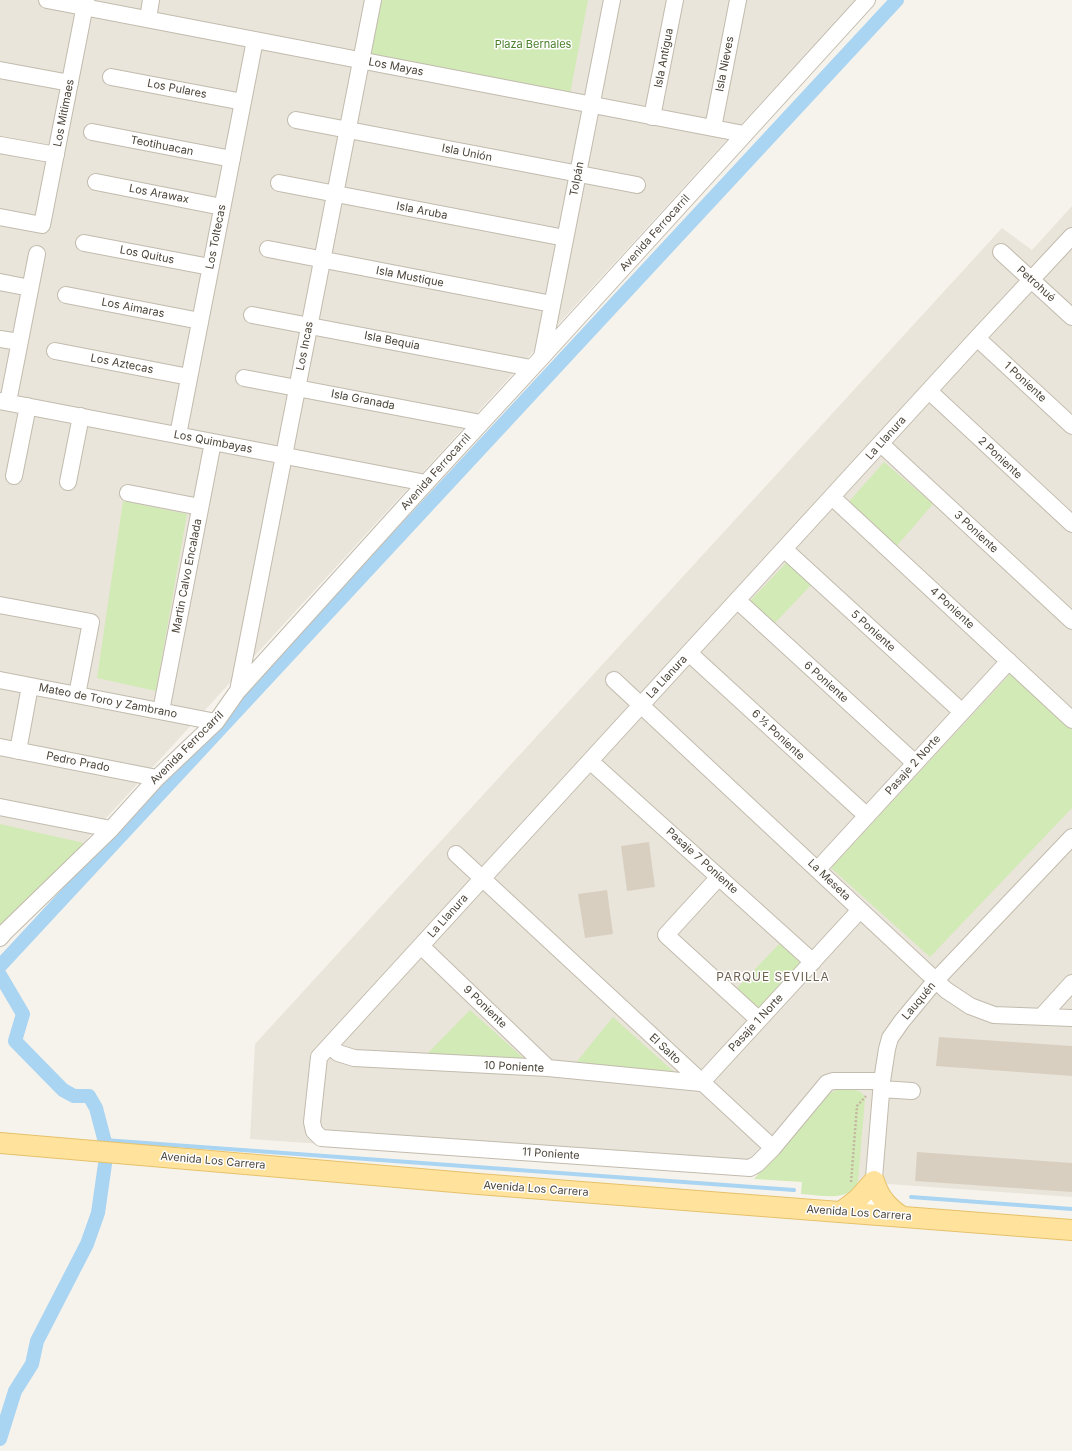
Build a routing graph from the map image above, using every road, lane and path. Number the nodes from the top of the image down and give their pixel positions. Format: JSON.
{"nodes":[{"id":1,"x":47,"y":0,"type":"edge"},
{"id":2,"x":151,"y":0,"type":"edge"},
{"id":3,"x":373,"y":0,"type":"edge"},
{"id":4,"x":612,"y":0,"type":"edge"},
{"id":5,"x":675,"y":0,"type":"edge"},
{"id":6,"x":738,"y":0,"type":"edge"},
{"id":7,"x":847,"y":0,"type":"edge"},
{"id":8,"x":865,"y":2,"type":"edge"},
{"id":9,"x":85,"y":4,"type":"edge"},
{"id":10,"x":148,"y":19,"type":"junction"},
{"id":11,"x":255,"y":40,"type":"junction"},
{"id":12,"x":361,"y":60,"type":"junction"},
{"id":13,"x":0,"y":70,"type":"edge"},
{"id":14,"x":111,"y":77,"type":"dead end"},
{"id":15,"x":70,"y":83,"type":"junction"},
{"id":16,"x":243,"y":102,"type":"junction"},
{"id":17,"x":592,"y":105,"type":"junction"},
{"id":18,"x":652,"y":117,"type":"junction"},
{"id":19,"x":296,"y":120,"type":"dead end"},
{"id":20,"x":713,"y":128,"type":"junction"},
{"id":21,"x":348,"y":130,"type":"junction"},
{"id":22,"x":92,"y":132,"type":"dead end"},
{"id":23,"x":744,"y":134,"type":"junction"},
{"id":24,"x":0,"y":145,"type":"edge"},
{"id":25,"x":56,"y":155,"type":"junction"},
{"id":26,"x":232,"y":159,"type":"junction"},
{"id":27,"x":578,"y":174,"type":"junction"},
{"id":28,"x":96,"y":182,"type":"dead end"},
{"id":29,"x":279,"y":183,"type":"dead end"},
{"id":30,"x":636,"y":185,"type":"dead end"},
{"id":31,"x":335,"y":194,"type":"junction"},
{"id":32,"x":222,"y":206,"type":"junction"},
{"id":33,"x":0,"y":217,"type":"edge"},
{"id":34,"x":1072,"y":236,"type":"edge"},
{"id":35,"x":566,"y":238,"type":"junction"},
{"id":36,"x":84,"y":243,"type":"dead end"},
{"id":37,"x":268,"y":249,"type":"dead end"},
{"id":38,"x":1001,"y":252,"type":"dead end"},
{"id":39,"x":37,"y":254,"type":"dead end"},
{"id":40,"x":322,"y":260,"type":"junction"},
{"id":41,"x":210,"y":267,"type":"junction"},
{"id":42,"x":1031,"y":279,"type":"junction"},
{"id":43,"x":0,"y":282,"type":"edge"},
{"id":44,"x":30,"y":288,"type":"junction"},
{"id":45,"x":66,"y":295,"type":"dead end"},
{"id":46,"x":552,"y":304,"type":"junction"},
{"id":47,"x":252,"y":315,"type":"dead end"},
{"id":48,"x":1072,"y":317,"type":"edge"},
{"id":49,"x":200,"y":321,"type":"junction"},
{"id":50,"x":309,"y":326,"type":"junction"},
{"id":51,"x":977,"y":338,"type":"junction"},
{"id":52,"x":0,"y":339,"type":"edge"},
{"id":53,"x":19,"y":342,"type":"junction"},
{"id":54,"x":55,"y":351,"type":"dead end"},
{"id":55,"x":537,"y":363,"type":"junction"},
{"id":56,"x":189,"y":377,"type":"junction"},
{"id":57,"x":244,"y":378,"type":"dead end"},
{"id":58,"x":297,"y":388,"type":"junction"},
{"id":59,"x":928,"y":391,"type":"junction"},
{"id":60,"x":4,"y":401,"type":"edge"},
{"id":61,"x":28,"y":406,"type":"junction"},
{"id":62,"x":81,"y":416,"type":"junction"},
{"id":63,"x":481,"y":423,"type":"junction"},
{"id":64,"x":1072,"y":426,"type":"edge"},
{"id":65,"x":178,"y":435,"type":"junction"},
{"id":66,"x":213,"y":442,"type":"junction"},
{"id":67,"x":881,"y":444,"type":"junction"},
{"id":68,"x":284,"y":455,"type":"junction"},
{"id":69,"x":14,"y":476,"type":"dead end"},
{"id":70,"x":68,"y":482,"type":"dead end"},
{"id":71,"x":426,"y":483,"type":"junction"},
{"id":72,"x":128,"y":493,"type":"dead end"},
{"id":73,"x":832,"y":497,"type":"junction"},
{"id":74,"x":200,"y":507,"type":"junction"},
{"id":75,"x":1072,"y":524,"type":"edge"},
{"id":76,"x":784,"y":549,"type":"junction"},
{"id":77,"x":737,"y":600,"type":"junction"},
{"id":78,"x":0,"y":605,"type":"edge"},
{"id":79,"x":1072,"y":621,"type":"edge"},
{"id":80,"x":689,"y":653,"type":"junction"},
{"id":81,"x":1009,"y":661,"type":"junction"},
{"id":82,"x":0,"y":680,"type":"edge"},
{"id":83,"x":614,"y":680,"type":"dead end"},
{"id":84,"x":30,"y":686,"type":"junction"},
{"id":85,"x":237,"y":692,"type":"junction"},
{"id":86,"x":77,"y":695,"type":"junction"},
{"id":87,"x":641,"y":705,"type":"junction"},
{"id":88,"x":160,"y":711,"type":"junction"},
{"id":89,"x":962,"y":712,"type":"junction"},
{"id":90,"x":1072,"y":720,"type":"edge"},
{"id":91,"x":216,"y":722,"type":"junction"},
{"id":92,"x":0,"y":747,"type":"edge"},
{"id":93,"x":18,"y":751,"type":"junction"},
{"id":94,"x":590,"y":761,"type":"junction"},
{"id":95,"x":915,"y":763,"type":"junction"},
{"id":96,"x":157,"y":778,"type":"junction"},
{"id":97,"x":0,"y":807,"type":"edge"},
{"id":98,"x":867,"y":816,"type":"junction"},
{"id":99,"x":111,"y":829,"type":"junction"},
{"id":100,"x":1072,"y":837,"type":"edge"},
{"id":101,"x":456,"y":854,"type":"dead end"},
{"id":102,"x":818,"y":869,"type":"junction"},
{"id":103,"x":719,"y":877,"type":"junction"},
{"id":104,"x":482,"y":879,"type":"junction"},
{"id":105,"x":860,"y":910,"type":"junction"},
{"id":106,"x":2,"y":933,"type":"edge"},
{"id":107,"x":421,"y":946,"type":"junction"},
{"id":108,"x":813,"y":962,"type":"junction"},
{"id":109,"x":936,"y":980,"type":"junction"},
{"id":110,"x":1072,"y":983,"type":"edge"},
{"id":111,"x":1042,"y":1016,"type":"junction"},
{"id":112,"x":1072,"y":1018,"type":"edge"},
{"id":113,"x":759,"y":1020,"type":"junction"},
{"id":114,"x":330,"y":1046,"type":"junction"},
{"id":115,"x":548,"y":1068,"type":"junction"},
{"id":116,"x":701,"y":1083,"type":"junction"},
{"id":117,"x":882,"y":1085,"type":"junction"},
{"id":118,"x":912,"y":1091,"type":"dead end"},
{"id":119,"x":321,"y":1138,"type":"joint"},
{"id":120,"x":0,"y":1143,"type":"edge"},
{"id":121,"x":773,"y":1148,"type":"junction"},
{"id":122,"x":874,"y":1181,"type":"junction"},
{"id":123,"x":845,"y":1209,"type":"junction"},
{"id":124,"x":871,"y":1214,"type":"junction"},
{"id":125,"x":901,"y":1216,"type":"junction"},
{"id":126,"x":1072,"y":1230,"type":"edge"}],
"edges":[{"from":1,"to":9,"type":"street","name":"Los Mayas"},
{"from":2,"to":10,"type":"street"},
{"from":3,"to":12,"type":"street","name":"Los Incas"},
{"from":4,"to":17,"type":"street","name":"Tolpán"},
{"from":5,"to":18,"type":"street","name":"Isla Antigua"},
{"from":6,"to":20,"type":"street","name":"Isla Nieves"},
{"from":7,"to":8,"type":"street"},
{"from":8,"to":23,"type":"street","name":"Avenida Ferrocarril"},
{"from":9,"to":10,"type":"street","name":"Los Mayas"},
{"from":9,"to":15,"type":"street","name":"Los Mitimaes"},
{"from":10,"to":11,"type":"street","name":"Los Mayas"},
{"from":11,"to":12,"type":"street","name":"Los Mayas"},
{"from":11,"to":16,"type":"street","name":"Los Toltecas"},
{"from":12,"to":17,"type":"street","name":"Los Mayas"},
{"from":12,"to":21,"type":"street","name":"Los Incas"},
{"from":13,"to":15,"type":"street"},
{"from":14,"to":16,"type":"street","name":"Los Pulares"},
{"from":15,"to":25,"type":"street","name":"Los Mitimaes"},
{"from":16,"to":26,"type":"street","name":"Los Toltecas"},
{"from":17,"to":18,"type":"street","name":"Los Mayas"},
{"from":17,"to":27,"type":"street","name":"Tolpán"},
{"from":18,"to":20,"type":"street","name":"Los Mayas"},
{"from":19,"to":21,"type":"street","name":"Isla Unión"},
{"from":20,"to":23,"type":"street","name":"Los Mayas"},
{"from":21,"to":27,"type":"street","name":"Isla Unión"},
{"from":21,"to":31,"type":"street","name":"Los Incas"},
{"from":22,"to":26,"type":"street","name":"Teotihuacan"},
{"from":23,"to":55,"type":"street","name":"Avenida Ferrocarril"},
{"from":24,"to":25,"type":"street"},
{"from":25,"to":33,"type":"street","name":"Los Mitimaes"},
{"from":26,"to":32,"type":"street","name":"Los Toltecas"},
{"from":27,"to":30,"type":"street","name":"Isla Unión"},
{"from":27,"to":35,"type":"street","name":"Tolpán"},
{"from":28,"to":32,"type":"street","name":"Los Arawax"},
{"from":29,"to":31,"type":"street","name":"Isla Aruba"},
{"from":31,"to":35,"type":"street","name":"Isla Aruba"},
{"from":31,"to":40,"type":"street","name":"Los Incas"},
{"from":32,"to":41,"type":"street","name":"Los Toltecas"},
{"from":34,"to":42,"type":"street","name":"La Llanura"},
{"from":35,"to":46,"type":"street","name":"Tolpán"},
{"from":36,"to":41,"type":"street","name":"Los Quitus"},
{"from":37,"to":40,"type":"street","name":"Isla Mustique"},
{"from":38,"to":42,"type":"street","name":"Petrohué"},
{"from":39,"to":44,"type":"street"},
{"from":40,"to":46,"type":"street","name":"Isla Mustique"},
{"from":40,"to":50,"type":"street","name":"Los Incas"},
{"from":41,"to":49,"type":"street","name":"Los Toltecas"},
{"from":42,"to":48,"type":"street","name":"Petrohué"},
{"from":42,"to":51,"type":"street","name":"La Llanura"},
{"from":43,"to":44,"type":"street"},
{"from":44,"to":53,"type":"street"},
{"from":45,"to":49,"type":"street","name":"Los Aimaras"},
{"from":46,"to":55,"type":"street","name":"Tolpán"},
{"from":47,"to":50,"type":"street","name":"Isla Bequia"},
{"from":49,"to":56,"type":"street","name":"Los Toltecas"},
{"from":50,"to":55,"type":"street","name":"Isla Bequia"},
{"from":50,"to":58,"type":"street","name":"Los Incas"},
{"from":51,"to":59,"type":"street","name":"La Llanura"},
{"from":51,"to":64,"type":"street","name":"1 Poniente"},
{"from":52,"to":53,"type":"street"},
{"from":53,"to":60,"type":"street"},
{"from":54,"to":56,"type":"street","name":"Los Aztecas"},
{"from":55,"to":63,"type":"street","name":"Avenida Ferrocarril"},
{"from":56,"to":65,"type":"street","name":"Los Toltecas"},
{"from":57,"to":58,"type":"street","name":"Isla Granada"},
{"from":58,"to":63,"type":"street","name":"Isla Granada"},
{"from":58,"to":68,"type":"street","name":"Los Incas"},
{"from":59,"to":67,"type":"street","name":"La Llanura"},
{"from":59,"to":75,"type":"street","name":"2 Poniente"},
{"from":60,"to":61,"type":"street","name":"Los Quimbayas"},
{"from":61,"to":62,"type":"street","name":"Los Quimbayas"},
{"from":61,"to":69,"type":"street"},
{"from":62,"to":65,"type":"street","name":"Los Quimbayas"},
{"from":62,"to":70,"type":"street"},
{"from":63,"to":71,"type":"street","name":"Avenida Ferrocarril"},
{"from":65,"to":66,"type":"street","name":"Los Quimbayas"},
{"from":66,"to":68,"type":"street","name":"Los Quimbayas"},
{"from":66,"to":74,"type":"street","name":"Martin Calvo Encalada"},
{"from":67,"to":73,"type":"street","name":"La Llanura"},
{"from":67,"to":79,"type":"street","name":"3 Poniente"},
{"from":68,"to":71,"type":"street","name":"Los Quimbayas"},
{"from":68,"to":85,"type":"street","name":"Los Incas"},
{"from":71,"to":85,"type":"street","name":"Avenida Ferrocarril"},
{"from":72,"to":74,"type":"street"},
{"from":73,"to":76,"type":"street","name":"La Llanura"},
{"from":73,"to":81,"type":"street","name":"4 Poniente"},
{"from":74,"to":88,"type":"street","name":"Martin Calvo Encalada"},
{"from":76,"to":77,"type":"street","name":"La Llanura"},
{"from":76,"to":89,"type":"street","name":"5 Poniente"},
{"from":77,"to":80,"type":"street","name":"La Llanura"},
{"from":77,"to":95,"type":"street","name":"6 Poniente"},
{"from":78,"to":86,"type":"street"},
{"from":80,"to":87,"type":"street","name":"La Llanura"},
{"from":80,"to":98,"type":"street","name":"6 ½ Poniente"},
{"from":81,"to":89,"type":"street","name":"Pasaje 2 Norte"},
{"from":81,"to":90,"type":"street","name":"4 Poniente"},
{"from":82,"to":84,"type":"street","name":"Mateo de Toro y Zambrano"},
{"from":83,"to":87,"type":"street","name":"La Meseta"},
{"from":84,"to":86,"type":"street","name":"Mateo de Toro y Zambrano"},
{"from":84,"to":93,"type":"street"},
{"from":85,"to":91,"type":"street","name":"Avenida Ferrocarril"},
{"from":86,"to":88,"type":"street","name":"Mateo de Toro y Zambrano"},
{"from":87,"to":94,"type":"street","name":"La Llanura"},
{"from":87,"to":102,"type":"street","name":"La Meseta"},
{"from":88,"to":91,"type":"street","name":"Mateo de Toro y Zambrano"},
{"from":89,"to":95,"type":"street","name":"Pasaje 2 Norte"},
{"from":91,"to":96,"type":"street","name":"Avenida Ferrocarril"},
{"from":92,"to":93,"type":"street","name":"Pedro Prado"},
{"from":93,"to":96,"type":"street","name":"Pedro Prado"},
{"from":94,"to":103,"type":"street","name":"Pasaje 7 Poniente"},
{"from":94,"to":104,"type":"street","name":"La Llanura"},
{"from":95,"to":98,"type":"street","name":"Pasaje 2 Norte"},
{"from":96,"to":99,"type":"street","name":"Avenida Ferrocarril"},
{"from":97,"to":99,"type":"street"},
{"from":98,"to":102,"type":"street","name":"Pasaje 2 Norte"},
{"from":99,"to":106,"type":"street","name":"Avenida Ferrocarril"},
{"from":100,"to":109,"type":"street","name":"Lauquén"},
{"from":101,"to":104,"type":"street","name":"El Salto"},
{"from":102,"to":105,"type":"street","name":"La Meseta"},
{"from":103,"to":108,"type":"street","name":"Pasaje 7 Poniente"},
{"from":103,"to":113,"type":"street"},
{"from":104,"to":107,"type":"street","name":"La Llanura"},
{"from":104,"to":116,"type":"street","name":"El Salto"},
{"from":105,"to":108,"type":"street","name":"Pasaje 1 Norte"},
{"from":105,"to":109,"type":"street","name":"La Meseta"},
{"from":107,"to":114,"type":"street","name":"La Llanura"},
{"from":107,"to":115,"type":"street","name":"9 Poniente"},
{"from":108,"to":113,"type":"street","name":"Pasaje 1 Norte"},
{"from":109,"to":111,"type":"street","name":"La Meseta"},
{"from":109,"to":117,"type":"street","name":"Lauquén"},
{"from":110,"to":111,"type":"street"},
{"from":111,"to":112,"type":"street","name":"La Meseta"},
{"from":113,"to":116,"type":"street","name":"Pasaje 1 Norte"},
{"from":114,"to":115,"type":"street","name":"10 Poniente"},
{"from":114,"to":119,"type":"street","name":"La Llanura"},
{"from":115,"to":116,"type":"street","name":"10 Poniente"},
{"from":116,"to":121,"type":"street","name":"El Salto"},
{"from":117,"to":118,"type":"street"},
{"from":117,"to":121,"type":"street"},
{"from":117,"to":122,"type":"street","name":"Lauquén"},
{"from":117,"to":123,"type":"path"},
{"from":119,"to":121,"type":"street","name":"11 Poniente"},
{"from":120,"to":123,"type":"main road","name":"Avenida Los Carrera"},
{"from":122,"to":123,"type":"main road"},
{"from":122,"to":124,"type":"street","name":"Lauquén"},
{"from":122,"to":125,"type":"main road"},
{"from":123,"to":124,"type":"main road","name":"Avenida Los Carrera"},
{"from":124,"to":125,"type":"main road","name":"Avenida Los Carrera"},
{"from":125,"to":126,"type":"main road","name":"Avenida Los Carrera"}]}
